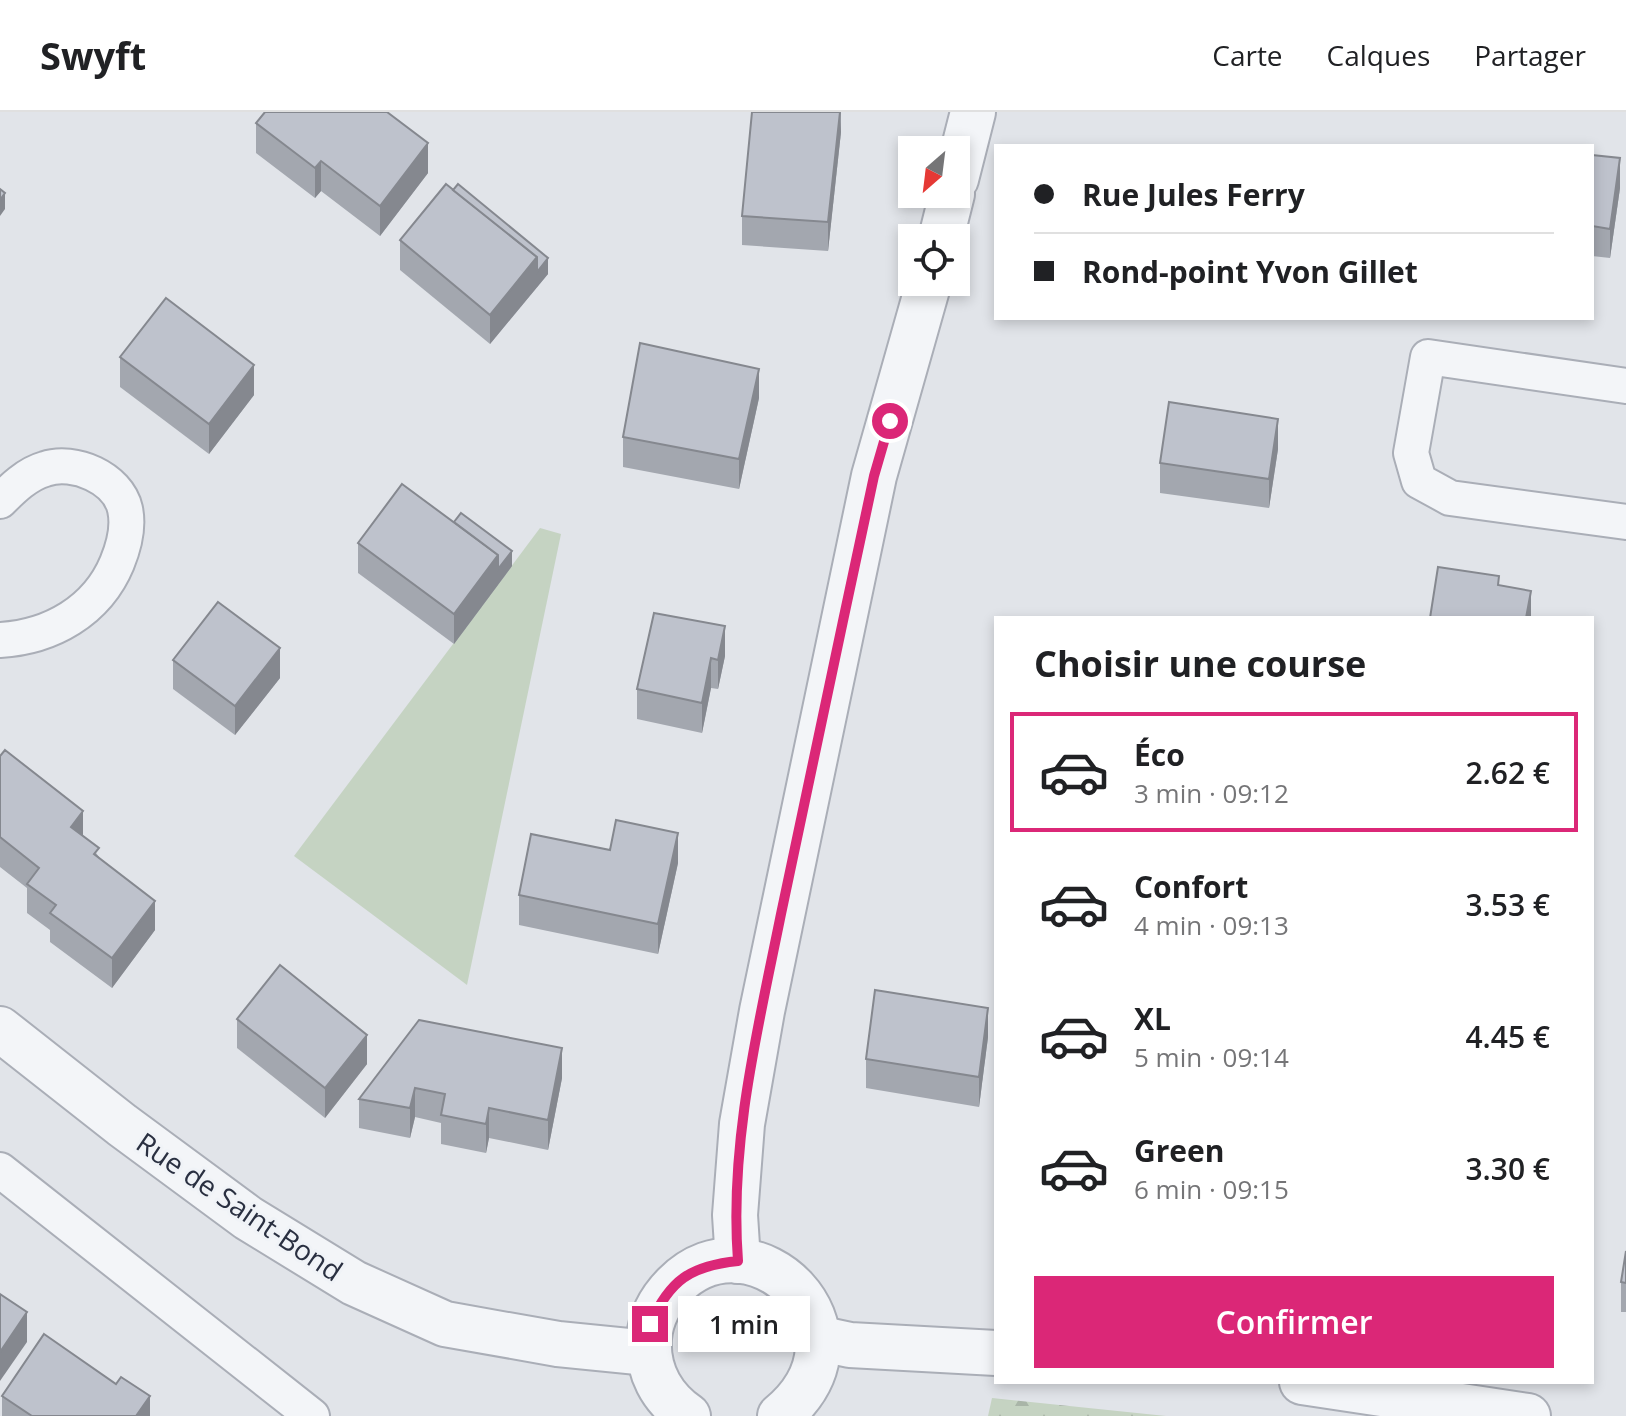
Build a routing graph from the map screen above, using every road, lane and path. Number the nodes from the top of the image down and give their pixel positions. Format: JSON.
{"nodes":[{"id":1,"x":973,"y":112,"type":"edge"},
{"id":2,"x":967,"y":136,"type":"edge"},
{"id":3,"x":925,"y":296,"type":"edge"},
{"id":4,"x":1626,"y":386,"type":"edge"},
{"id":5,"x":0,"y":501,"type":"edge"},
{"id":6,"x":1626,"y":522,"type":"edge"},
{"id":7,"x":0,"y":640,"type":"edge"},
{"id":8,"x":0,"y":1029,"type":"edge"},
{"id":9,"x":0,"y":1170,"type":"edge"},
{"id":10,"x":738,"y":1261,"type":"junction"},
{"id":11,"x":817,"y":1338,"type":"junction"},
{"id":12,"x":648,"y":1353,"type":"junction"},
{"id":13,"x":994,"y":1353,"type":"edge"},
{"id":14,"x":1315,"y":1384,"type":"edge"},
{"id":15,"x":312,"y":1416,"type":"edge"},
{"id":16,"x":688,"y":1416,"type":"edge"},
{"id":17,"x":780,"y":1416,"type":"edge"},
{"id":18,"x":1528,"y":1416,"type":"edge"}],
"edges":[{"from":1,"to":2,"type":"street"},
{"from":3,"to":10,"type":"street"},
{"from":4,"to":6,"type":"lane"},
{"from":5,"to":7,"type":"lane"},
{"from":8,"to":12,"type":"street","name":"Rue de Saint-Bond"},
{"from":9,"to":15,"type":"lane"},
{"from":10,"to":11,"type":"street"},
{"from":10,"to":12,"type":"street"},
{"from":11,"to":13,"type":"street"},
{"from":11,"to":17,"type":"street"},
{"from":12,"to":16,"type":"street"},
{"from":14,"to":18,"type":"street"}]}
